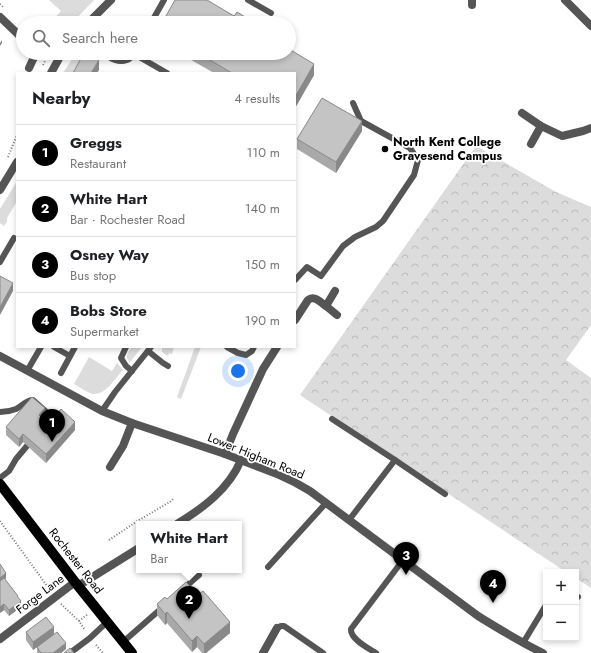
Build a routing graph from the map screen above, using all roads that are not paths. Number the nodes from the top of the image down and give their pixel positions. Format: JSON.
{"nodes":[{"id":1,"x":110,"y":0,"type":"edge"},
{"id":2,"x":164,"y":0,"type":"edge"},
{"id":3,"x":248,"y":0,"type":"edge"},
{"id":4,"x":565,"y":0,"type":"edge"},
{"id":5,"x":271,"y":13,"type":"dead end"},
{"id":6,"x":95,"y":16,"type":"edge"},
{"id":7,"x":155,"y":16,"type":"edge"},
{"id":8,"x":0,"y":17,"type":"edge"},
{"id":9,"x":591,"y":26,"type":"edge"},
{"id":10,"x":16,"y":32,"type":"edge"},
{"id":11,"x":33,"y":60,"type":"edge"},
{"id":12,"x":58,"y":60,"type":"edge"},
{"id":13,"x":114,"y":60,"type":"edge"},
{"id":14,"x":127,"y":60,"type":"edge"},
{"id":15,"x":146,"y":60,"type":"edge"},
{"id":16,"x":29,"y":68,"type":"dead end"},
{"id":17,"x":52,"y":72,"type":"edge"},
{"id":18,"x":165,"y":72,"type":"edge"},
{"id":19,"x":353,"y":103,"type":"dead end"},
{"id":20,"x":522,"y":113,"type":"dead end"},
{"id":21,"x":541,"y":126,"type":"junction"},
{"id":22,"x":591,"y":128,"type":"edge"},
{"id":23,"x":531,"y":144,"type":"dead end"},
{"id":24,"x":16,"y":164,"type":"edge"},
{"id":25,"x":0,"y":190,"type":"edge"},
{"id":26,"x":14,"y":238,"type":"dead end"},
{"id":27,"x":0,"y":262,"type":"edge"},
{"id":28,"x":296,"y":279,"type":"edge"},
{"id":29,"x":335,"y":291,"type":"dead end"},
{"id":30,"x":326,"y":306,"type":"junction"},
{"id":31,"x":337,"y":315,"type":"dead end"},
{"id":32,"x":296,"y":318,"type":"edge"},
{"id":33,"x":40,"y":348,"type":"edge"},
{"id":34,"x":56,"y":348,"type":"edge"},
{"id":35,"x":74,"y":348,"type":"edge"},
{"id":36,"x":125,"y":348,"type":"edge"},
{"id":37,"x":229,"y":348,"type":"edge"},
{"id":38,"x":254,"y":348,"type":"edge"},
{"id":39,"x":276,"y":348,"type":"edge"},
{"id":40,"x":150,"y":349,"type":"edge"},
{"id":41,"x":0,"y":356,"type":"edge"},
{"id":42,"x":70,"y":356,"type":"junction"},
{"id":43,"x":168,"y":366,"type":"dead end"},
{"id":44,"x":27,"y":371,"type":"junction"},
{"id":45,"x":132,"y":372,"type":"junction"},
{"id":46,"x":61,"y":373,"type":"dead end"},
{"id":47,"x":102,"y":411,"type":"junction"},
{"id":48,"x":0,"y":412,"type":"edge"},
{"id":49,"x":332,"y":419,"type":"dead end"},
{"id":50,"x":132,"y":423,"type":"junction"},
{"id":51,"x":225,"y":454,"type":"junction"},
{"id":52,"x":241,"y":460,"type":"junction"},
{"id":53,"x":395,"y":460,"type":"junction"},
{"id":54,"x":110,"y":467,"type":"dead end"},
{"id":55,"x":0,"y":478,"type":"edge"},
{"id":56,"x":0,"y":484,"type":"edge"},
{"id":57,"x":445,"y":494,"type":"dead end"},
{"id":58,"x":326,"y":503,"type":"junction"},
{"id":59,"x":349,"y":520,"type":"junction"},
{"id":60,"x":182,"y":521,"type":"edge"},
{"id":61,"x":136,"y":550,"type":"edge"},
{"id":62,"x":403,"y":560,"type":"junction"},
{"id":63,"x":268,"y":567,"type":"dead end"},
{"id":64,"x":199,"y":575,"type":"dead end"},
{"id":65,"x":77,"y":584,"type":"junction"},
{"id":66,"x":176,"y":595,"type":"edge"},
{"id":67,"x":166,"y":604,"type":"edge"},
{"id":68,"x":543,"y":610,"type":"edge"},
{"id":69,"x":107,"y":622,"type":"junction"},
{"id":70,"x":277,"y":628,"type":"joint"},
{"id":71,"x":0,"y":639,"type":"edge"},
{"id":72,"x":123,"y":642,"type":"junction"},
{"id":73,"x":523,"y":643,"type":"junction"},
{"id":74,"x":70,"y":653,"type":"edge"},
{"id":75,"x":132,"y":653,"type":"edge"},
{"id":76,"x":263,"y":653,"type":"edge"},
{"id":77,"x":323,"y":653,"type":"edge"},
{"id":78,"x":376,"y":653,"type":"edge"},
{"id":79,"x":543,"y":653,"type":"edge"}],
"edges":[{"from":1,"to":6,"type":"street"},
{"from":2,"to":7,"type":"lane"},
{"from":3,"to":5,"type":"lane"},
{"from":4,"to":9,"type":"street"},
{"from":8,"to":10,"type":"street"},
{"from":11,"to":16,"type":"street"},
{"from":12,"to":17,"type":"street"},
{"from":13,"to":14,"type":"lane"},
{"from":15,"to":18,"type":"lane"},
{"from":19,"to":28,"type":"lane"},
{"from":20,"to":21,"type":"street"},
{"from":21,"to":22,"type":"street"},
{"from":21,"to":23,"type":"street"},
{"from":24,"to":25,"type":"street"},
{"from":26,"to":27,"type":"lane"},
{"from":29,"to":30,"type":"street"},
{"from":30,"to":31,"type":"street"},
{"from":30,"to":32,"type":"street"},
{"from":33,"to":44,"type":"lane"},
{"from":34,"to":42,"type":"lane"},
{"from":35,"to":42,"type":"lane"},
{"from":36,"to":45,"type":"lane"},
{"from":37,"to":38,"type":"lane"},
{"from":39,"to":51,"type":"street"},
{"from":40,"to":43,"type":"lane"},
{"from":40,"to":45,"type":"lane"},
{"from":41,"to":44,"type":"street","name":"Lower Higham Road"},
{"from":42,"to":46,"type":"lane"},
{"from":44,"to":47,"type":"street","name":"Lower Higham Road"},
{"from":45,"to":47,"type":"lane"},
{"from":47,"to":50,"type":"street","name":"Lower Higham Road"},
{"from":48,"to":55,"type":"lane"},
{"from":49,"to":53,"type":"lane"},
{"from":50,"to":51,"type":"street","name":"Lower Higham Road"},
{"from":50,"to":54,"type":"street"},
{"from":51,"to":52,"type":"street","name":"Lower Higham Road"},
{"from":52,"to":58,"type":"street","name":"Lower Higham Road"},
{"from":52,"to":60,"type":"street"},
{"from":53,"to":57,"type":"lane"},
{"from":53,"to":59,"type":"lane"},
{"from":56,"to":65,"type":"main road","name":"Rochester Road"},
{"from":58,"to":59,"type":"street","name":"Lower Higham Road"},
{"from":58,"to":63,"type":"lane"},
{"from":59,"to":62,"type":"street","name":"Lower Higham Road"},
{"from":61,"to":65,"type":"street","name":"Forge Lane"},
{"from":62,"to":73,"type":"street","name":"Lower Higham Road"},
{"from":62,"to":78,"type":"lane"},
{"from":64,"to":66,"type":"lane"},
{"from":65,"to":69,"type":"main road","name":"Rochester Road"},
{"from":65,"to":71,"type":"street","name":"Forge Lane"},
{"from":67,"to":72,"type":"lane"},
{"from":68,"to":73,"type":"lane"},
{"from":69,"to":72,"type":"main road","name":"Rochester Road"},
{"from":69,"to":74,"type":"lane"},
{"from":70,"to":76,"type":"street"},
{"from":70,"to":77,"type":"lane"},
{"from":72,"to":75,"type":"main road","name":"Rochester Road"},
{"from":73,"to":79,"type":"street","name":"Lower Higham Road"}]}
